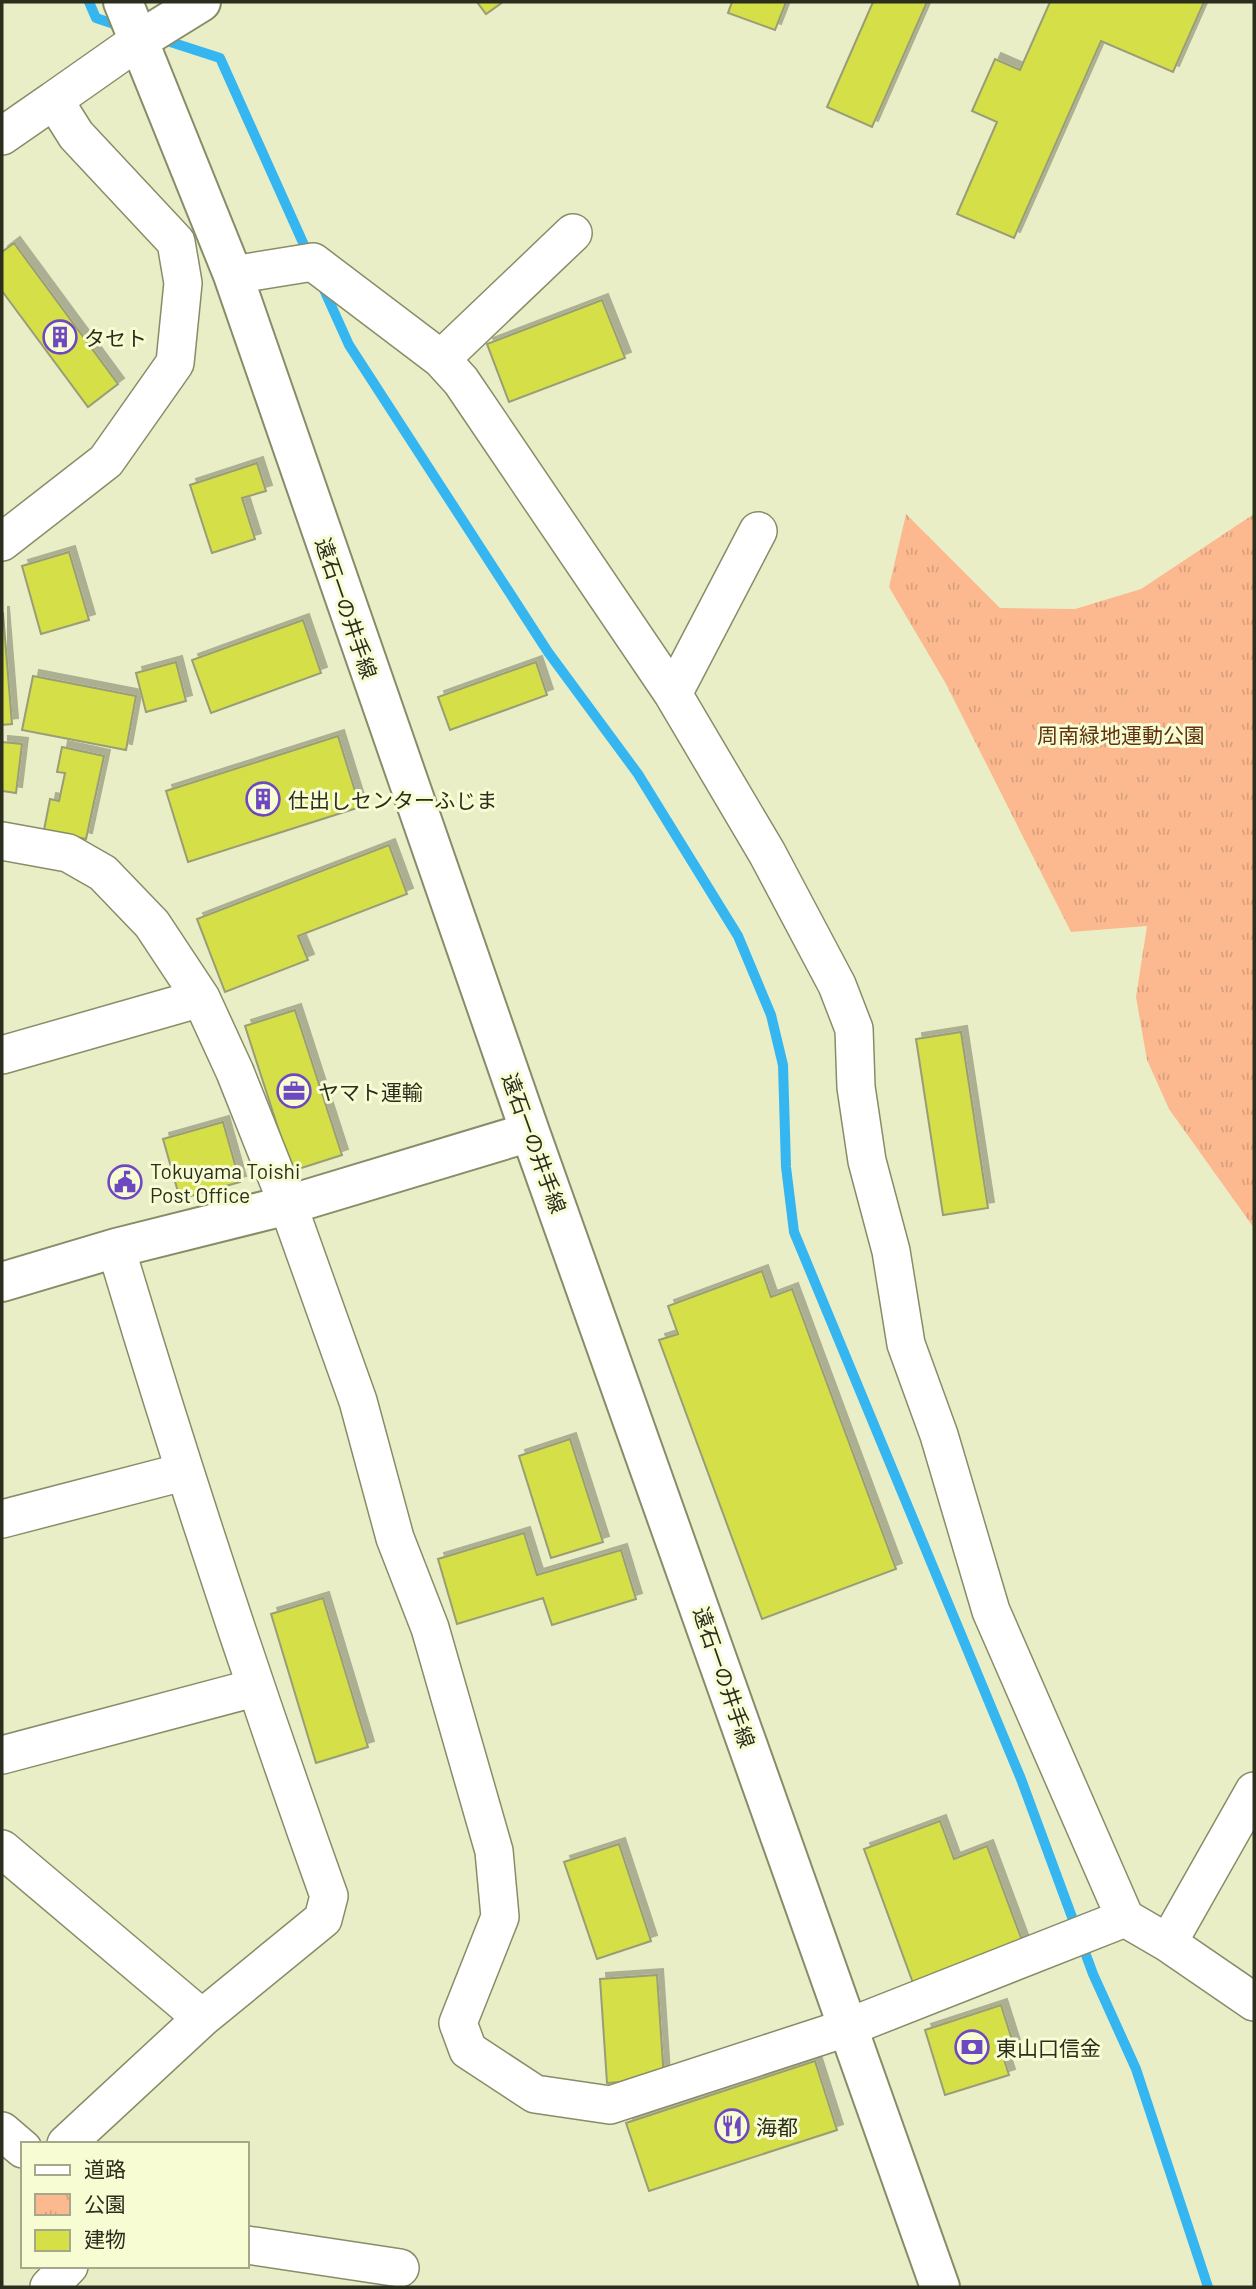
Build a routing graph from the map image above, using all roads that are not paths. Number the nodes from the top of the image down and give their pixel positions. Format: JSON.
{"nodes":[{"id":1,"x":123,"y":2,"type":"edge"},
{"id":2,"x":201,"y":2,"type":"edge"},
{"id":3,"x":138,"y":41,"type":"junction"},
{"id":4,"x":54,"y":100,"type":"junction"},
{"id":5,"x":2,"y":136,"type":"edge"},
{"id":6,"x":573,"y":233,"type":"dead end"},
{"id":7,"x":233,"y":275,"type":"junction"},
{"id":8,"x":441,"y":359,"type":"junction"},
{"id":9,"x":758,"y":531,"type":"dead end"},
{"id":10,"x":2,"y":542,"type":"edge"},
{"id":11,"x":673,"y":695,"type":"junction"},
{"id":12,"x":2,"y":841,"type":"edge"},
{"id":13,"x":201,"y":998,"type":"junction"},
{"id":14,"x":2,"y":1055,"type":"edge"},
{"id":15,"x":530,"y":1132,"type":"junction"},
{"id":16,"x":288,"y":1205,"type":"junction"},
{"id":17,"x":116,"y":1248,"type":"junction"},
{"id":18,"x":2,"y":1282,"type":"edge"},
{"id":19,"x":183,"y":1472,"type":"junction"},
{"id":20,"x":2,"y":1519,"type":"edge"},
{"id":21,"x":254,"y":1688,"type":"junction"},
{"id":22,"x":2,"y":1755,"type":"edge"},
{"id":23,"x":1254,"y":1791,"type":"edge"},
{"id":24,"x":2,"y":1849,"type":"edge"},
{"id":25,"x":1125,"y":1918,"type":"junction"},
{"id":26,"x":1168,"y":1943,"type":"junction"},
{"id":27,"x":1254,"y":2002,"type":"edge"},
{"id":28,"x":202,"y":2018,"type":"junction"},
{"id":29,"x":846,"y":2028,"type":"junction"},
{"id":30,"x":2,"y":2131,"type":"edge"},
{"id":31,"x":68,"y":2142,"type":"edge"},
{"id":32,"x":21,"y":2147,"type":"edge"},
{"id":33,"x":248,"y":2245,"type":"edge"},
{"id":34,"x":67,"y":2268,"type":"edge"},
{"id":35,"x":400,"y":2268,"type":"dead end"},
{"id":36,"x":49,"y":2287,"type":"edge"},
{"id":37,"x":940,"y":2287,"type":"edge"}],
"edges":[{"from":1,"to":3,"type":"street","name":"遠石一の井手線"},
{"from":2,"to":3,"type":"street"},
{"from":3,"to":4,"type":"street"},
{"from":3,"to":7,"type":"street","name":"遠石一の井手線"},
{"from":4,"to":5,"type":"street"},
{"from":4,"to":10,"type":"street"},
{"from":6,"to":8,"type":"street"},
{"from":7,"to":8,"type":"street"},
{"from":7,"to":15,"type":"street","name":"遠石一の井手線"},
{"from":8,"to":11,"type":"street"},
{"from":9,"to":11,"type":"street"},
{"from":11,"to":25,"type":"street"},
{"from":12,"to":13,"type":"street"},
{"from":13,"to":14,"type":"street"},
{"from":13,"to":16,"type":"street"},
{"from":15,"to":16,"type":"street"},
{"from":15,"to":29,"type":"street","name":"遠石一の井手線"},
{"from":16,"to":17,"type":"street"},
{"from":16,"to":29,"type":"street"},
{"from":17,"to":18,"type":"street"},
{"from":17,"to":19,"type":"street"},
{"from":19,"to":20,"type":"street"},
{"from":19,"to":21,"type":"street"},
{"from":21,"to":22,"type":"street"},
{"from":21,"to":28,"type":"street"},
{"from":23,"to":26,"type":"street"},
{"from":24,"to":28,"type":"street"},
{"from":25,"to":26,"type":"street"},
{"from":25,"to":29,"type":"street"},
{"from":26,"to":27,"type":"street"},
{"from":28,"to":31,"type":"street"},
{"from":29,"to":37,"type":"street","name":"遠石一の井手線"},
{"from":30,"to":32,"type":"street"},
{"from":33,"to":35,"type":"street"},
{"from":34,"to":36,"type":"street"}]}
